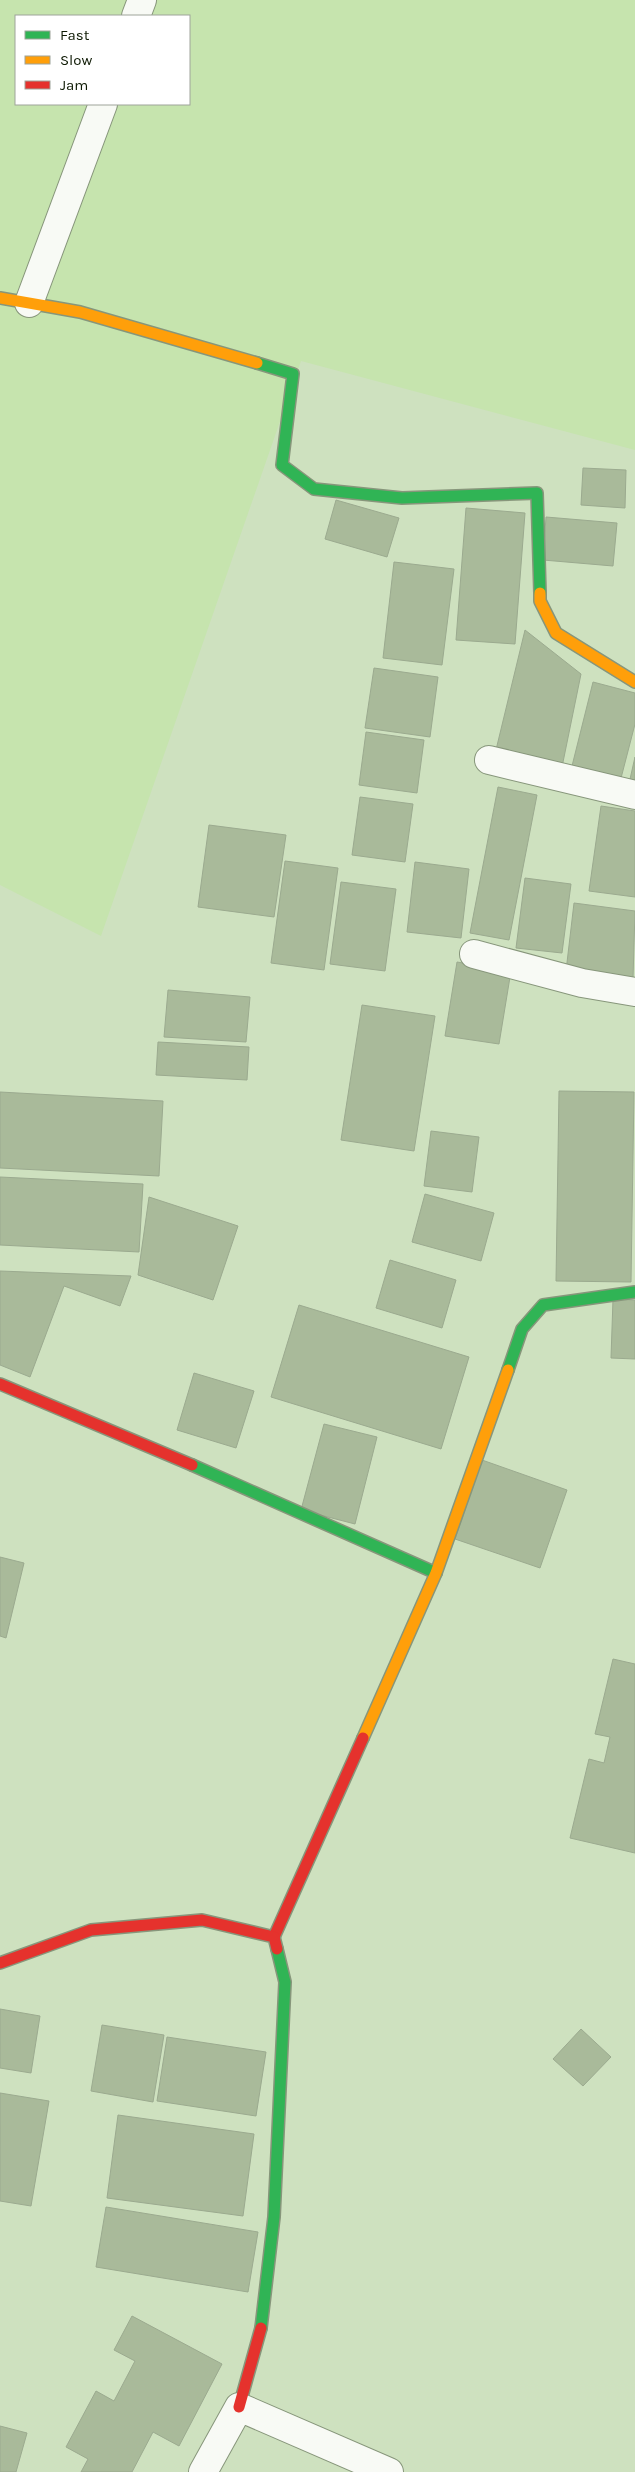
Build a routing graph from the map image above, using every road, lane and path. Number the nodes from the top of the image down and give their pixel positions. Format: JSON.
{"nodes":[{"id":1,"x":142,"y":0,"type":"edge"},
{"id":2,"x":136,"y":15,"type":"edge"},
{"id":3,"x":104,"y":105,"type":"edge"},
{"id":4,"x":0,"y":298,"type":"edge"},
{"id":5,"x":29,"y":303,"type":"junction"},
{"id":6,"x":635,"y":682,"type":"edge"},
{"id":7,"x":489,"y":760,"type":"dead end"},
{"id":8,"x":635,"y":795,"type":"edge"},
{"id":9,"x":474,"y":954,"type":"dead end"},
{"id":10,"x":635,"y":992,"type":"edge"},
{"id":11,"x":635,"y":1292,"type":"edge"},
{"id":12,"x":0,"y":1384,"type":"edge"},
{"id":13,"x":436,"y":1573,"type":"junction"},
{"id":14,"x":274,"y":1938,"type":"junction"},
{"id":15,"x":0,"y":1964,"type":"edge"},
{"id":16,"x":239,"y":2407,"type":"junction"},
{"id":17,"x":204,"y":2472,"type":"edge"},
{"id":18,"x":389,"y":2472,"type":"edge"}],
"edges":[{"from":1,"to":2,"type":"street"},
{"from":3,"to":5,"type":"street"},
{"from":4,"to":5,"type":"street"},
{"from":5,"to":6,"type":"street"},
{"from":7,"to":8,"type":"street"},
{"from":9,"to":10,"type":"street"},
{"from":11,"to":13,"type":"street"},
{"from":12,"to":13,"type":"street"},
{"from":13,"to":14,"type":"street"},
{"from":14,"to":15,"type":"street"},
{"from":14,"to":16,"type":"street"},
{"from":16,"to":17,"type":"street"},
{"from":16,"to":18,"type":"street"}]}
